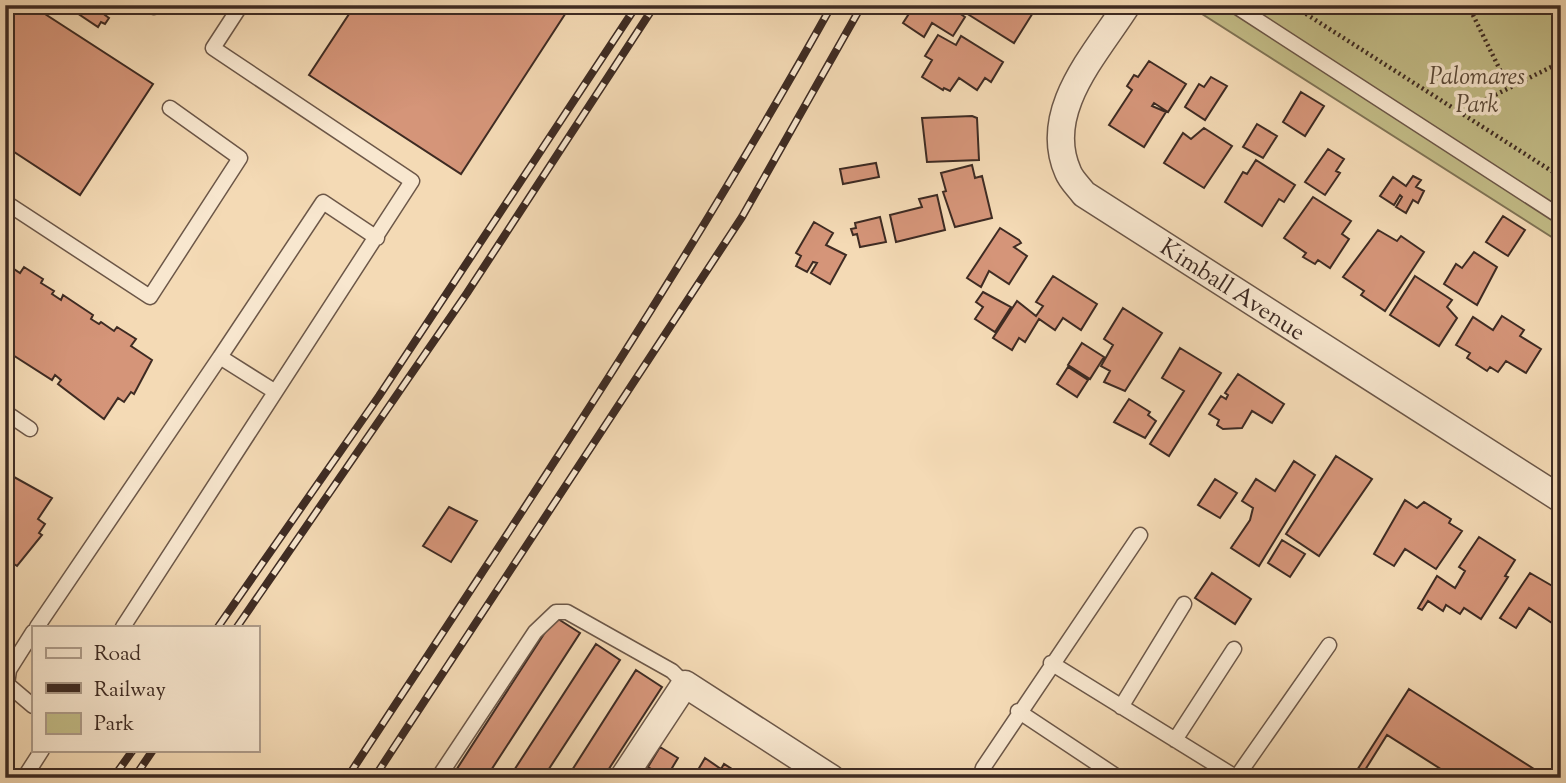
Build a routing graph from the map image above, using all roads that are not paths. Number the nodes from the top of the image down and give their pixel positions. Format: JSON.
{"nodes":[{"id":1,"x":241,"y":5,"type":"edge"},
{"id":2,"x":1127,"y":5,"type":"edge"},
{"id":3,"x":1234,"y":5,"type":"edge"},
{"id":4,"x":170,"y":108,"type":"dead end"},
{"id":5,"x":5,"y":202,"type":"edge"},
{"id":6,"x":1561,"y":217,"type":"edge"},
{"id":7,"x":377,"y":238,"type":"junction"},
{"id":8,"x":220,"y":357,"type":"junction"},
{"id":9,"x":274,"y":391,"type":"junction"},
{"id":10,"x":5,"y":412,"type":"edge"},
{"id":11,"x":30,"y":429,"type":"dead end"},
{"id":12,"x":1561,"y":499,"type":"edge"},
{"id":13,"x":1140,"y":535,"type":"dead end"},
{"id":14,"x":1184,"y":604,"type":"dead end"},
{"id":15,"x":38,"y":626,"type":"edge"},
{"id":16,"x":124,"y":626,"type":"edge"},
{"id":17,"x":32,"y":634,"type":"edge"},
{"id":18,"x":1329,"y":646,"type":"dead end"},
{"id":19,"x":1234,"y":649,"type":"dead end"},
{"id":20,"x":1051,"y":663,"type":"junction"},
{"id":21,"x":685,"y":684,"type":"junction"},
{"id":22,"x":32,"y":705,"type":"edge"},
{"id":23,"x":1121,"y":707,"type":"junction"},
{"id":24,"x":1018,"y":711,"type":"junction"},
{"id":25,"x":1175,"y":740,"type":"junction"},
{"id":26,"x":41,"y":752,"type":"edge"},
{"id":27,"x":24,"y":778,"type":"edge"},
{"id":28,"x":438,"y":778,"type":"edge"},
{"id":29,"x":624,"y":778,"type":"edge"},
{"id":30,"x":831,"y":778,"type":"edge"},
{"id":31,"x":980,"y":778,"type":"edge"},
{"id":32,"x":1119,"y":778,"type":"edge"},
{"id":33,"x":1236,"y":778,"type":"edge"}],
"edges":[{"from":1,"to":7,"type":"lane"},
{"from":2,"to":12,"type":"street","name":"Kimball Avenue"},
{"from":3,"to":6,"type":"lane"},
{"from":4,"to":5,"type":"lane"},
{"from":7,"to":8,"type":"lane"},
{"from":7,"to":9,"type":"lane"},
{"from":8,"to":9,"type":"lane"},
{"from":8,"to":15,"type":"lane"},
{"from":9,"to":16,"type":"lane"},
{"from":10,"to":11,"type":"lane"},
{"from":13,"to":20,"type":"lane"},
{"from":14,"to":23,"type":"lane"},
{"from":17,"to":22,"type":"lane"},
{"from":18,"to":33,"type":"lane"},
{"from":19,"to":25,"type":"lane"},
{"from":20,"to":23,"type":"lane"},
{"from":20,"to":24,"type":"lane"},
{"from":21,"to":28,"type":"lane"},
{"from":21,"to":29,"type":"street"},
{"from":21,"to":30,"type":"street"},
{"from":23,"to":25,"type":"lane"},
{"from":24,"to":31,"type":"lane"},
{"from":24,"to":32,"type":"lane"},
{"from":25,"to":33,"type":"lane"},
{"from":26,"to":27,"type":"lane"}]}
